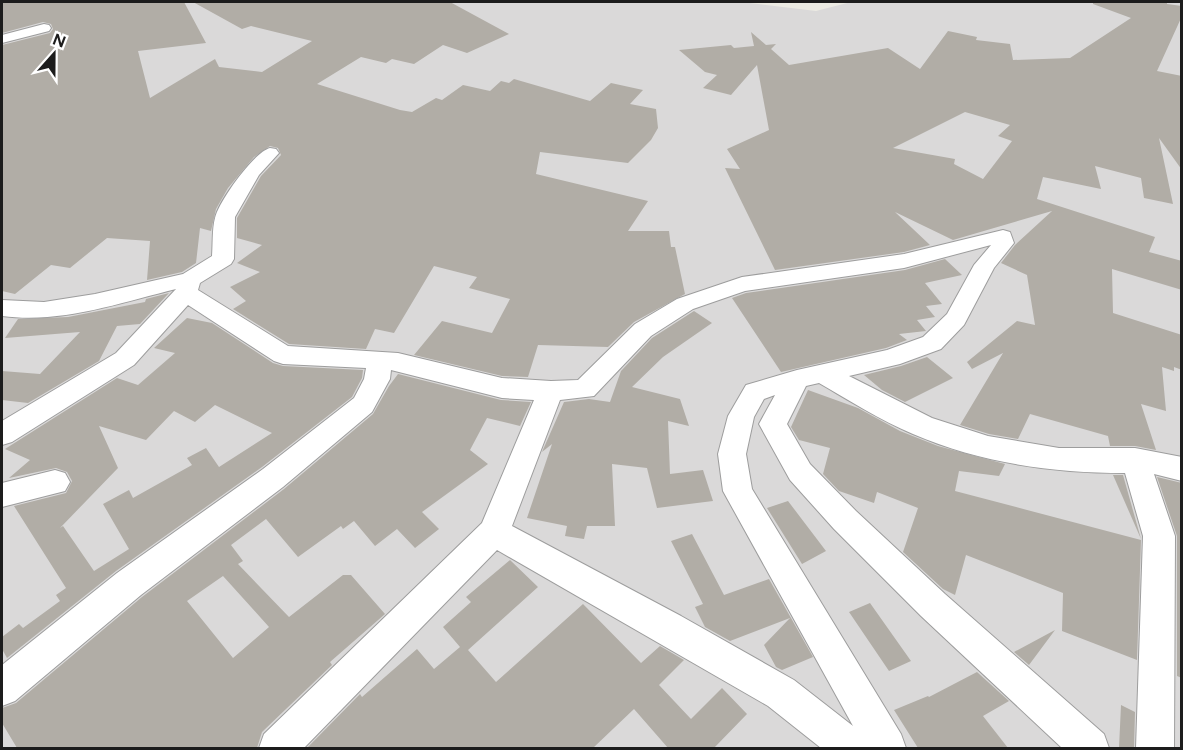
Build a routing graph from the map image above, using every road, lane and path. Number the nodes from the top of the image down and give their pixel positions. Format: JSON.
{"nodes":[{"id":1,"x":44,"y":28,"type":"dead end"},
{"id":2,"x":2,"y":39,"type":"edge"},
{"id":3,"x":270,"y":153,"type":"dead end"},
{"id":4,"x":188,"y":286,"type":"junction"},
{"id":5,"x":2,"y":308,"type":"edge"},
{"id":6,"x":379,"y":362,"type":"junction"},
{"id":7,"x":810,"y":376,"type":"junction"},
{"id":8,"x":551,"y":391,"type":"junction"},
{"id":9,"x":2,"y":434,"type":"edge"},
{"id":10,"x":1135,"y":460,"type":"junction"},
{"id":11,"x":1182,"y":469,"type":"edge"},
{"id":12,"x":55,"y":482,"type":"dead end"},
{"id":13,"x":2,"y":495,"type":"edge"},
{"id":14,"x":494,"y":532,"type":"junction"},
{"id":15,"x":2,"y":688,"type":"edge"},
{"id":16,"x":278,"y":748,"type":"edge"},
{"id":17,"x":851,"y":748,"type":"edge"},
{"id":18,"x":887,"y":748,"type":"edge"},
{"id":19,"x":1090,"y":748,"type":"edge"},
{"id":20,"x":1155,"y":748,"type":"edge"}],
"edges":[{"from":1,"to":2,"type":"street"},
{"from":3,"to":4,"type":"street"},
{"from":4,"to":5,"type":"street"},
{"from":4,"to":6,"type":"street"},
{"from":4,"to":9,"type":"street"},
{"from":6,"to":8,"type":"street"},
{"from":6,"to":15,"type":"street"},
{"from":7,"to":8,"type":"street"},
{"from":7,"to":10,"type":"street"},
{"from":7,"to":18,"type":"street"},
{"from":7,"to":19,"type":"street"},
{"from":8,"to":14,"type":"street"},
{"from":10,"to":11,"type":"street"},
{"from":10,"to":20,"type":"street"},
{"from":12,"to":13,"type":"street"},
{"from":14,"to":16,"type":"street"},
{"from":14,"to":17,"type":"street"}]}
